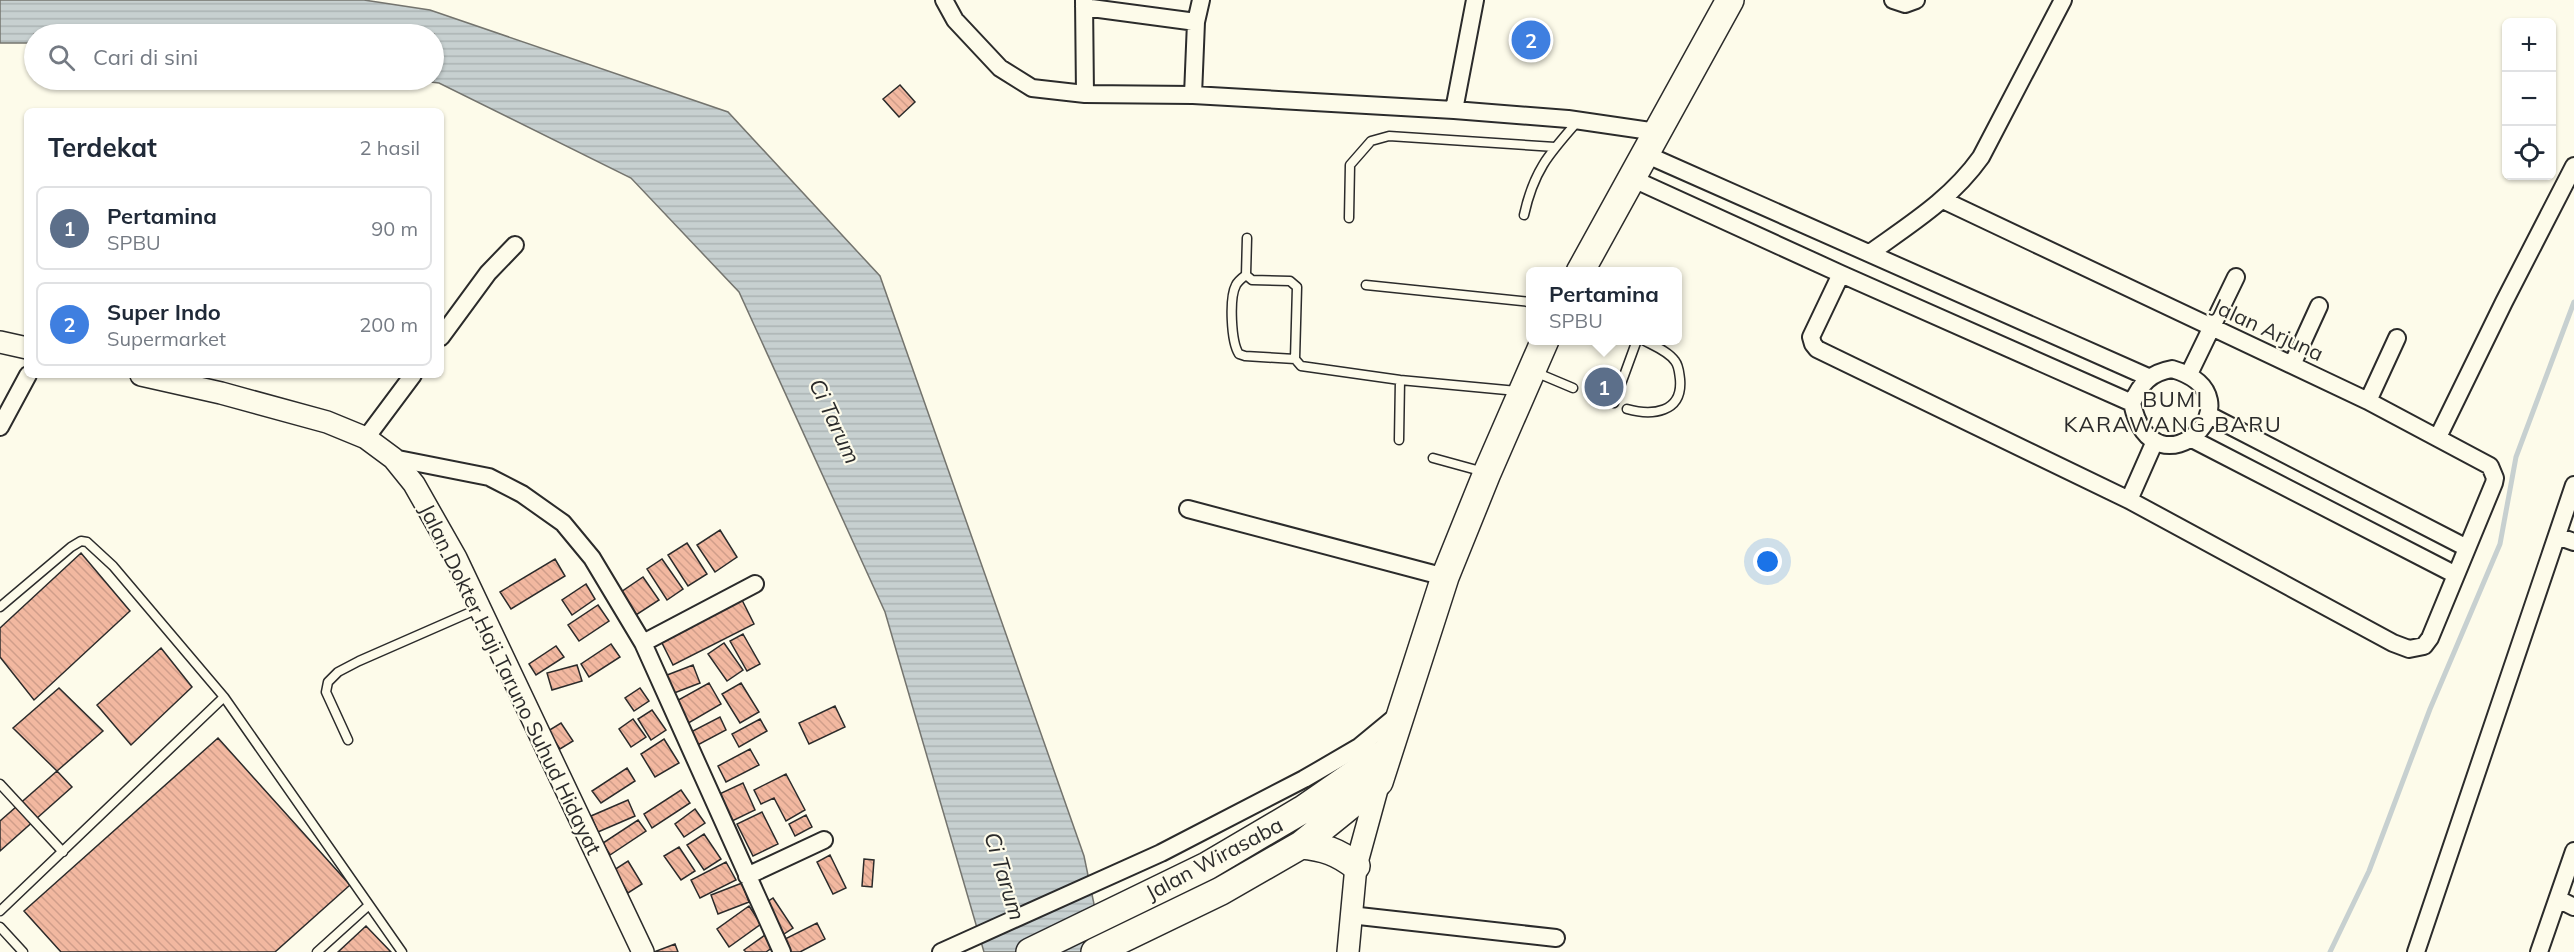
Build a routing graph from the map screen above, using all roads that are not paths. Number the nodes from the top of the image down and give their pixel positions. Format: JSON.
{"nodes":[{"id":1,"x":944,"y":0,"type":"edge"},
{"id":2,"x":1201,"y":0,"type":"edge"},
{"id":3,"x":1475,"y":0,"type":"edge"},
{"id":4,"x":1730,"y":0,"type":"edge"},
{"id":5,"x":1893,"y":0,"type":"edge"},
{"id":6,"x":1916,"y":0,"type":"edge"},
{"id":7,"x":2063,"y":0,"type":"edge"},
{"id":8,"x":1084,"y":3,"type":"edge"},
{"id":9,"x":1196,"y":22,"type":"junction"},
{"id":10,"x":1085,"y":94,"type":"junction"},
{"id":11,"x":1193,"y":96,"type":"junction"},
{"id":12,"x":1454,"y":110,"type":"junction"},
{"id":13,"x":1578,"y":121,"type":"junction"},
{"id":14,"x":1651,"y":143,"type":"junction"},
{"id":15,"x":1555,"y":147,"type":"junction"},
{"id":16,"x":2574,"y":166,"type":"edge"},
{"id":17,"x":1631,"y":178,"type":"junction"},
{"id":18,"x":1710,"y":183,"type":"junction"},
{"id":19,"x":1943,"y":200,"type":"junction"},
{"id":20,"x":1698,"y":209,"type":"junction"},
{"id":21,"x":1524,"y":215,"type":"dead end"},
{"id":22,"x":1349,"y":218,"type":"dead end"},
{"id":23,"x":1247,"y":238,"type":"dead end"},
{"id":24,"x":515,"y":245,"type":"dead end"},
{"id":25,"x":1870,"y":253,"type":"junction"},
{"id":26,"x":1583,"y":267,"type":"edge"},
{"id":27,"x":1841,"y":274,"type":"junction"},
{"id":28,"x":1246,"y":275,"type":"junction"},
{"id":29,"x":2236,"y":277,"type":"dead end"},
{"id":30,"x":1366,"y":285,"type":"dead end"},
{"id":31,"x":1526,"y":302,"type":"edge"},
{"id":32,"x":2319,"y":306,"type":"dead end"},
{"id":33,"x":2213,"y":328,"type":"junction"},
{"id":34,"x":444,"y":333,"type":"edge"},
{"id":35,"x":2397,"y":338,"type":"dead end"},
{"id":36,"x":0,"y":342,"type":"edge"},
{"id":37,"x":1543,"y":345,"type":"edge"},
{"id":38,"x":1635,"y":345,"type":"edge"},
{"id":39,"x":1651,"y":345,"type":"edge"},
{"id":40,"x":24,"y":347,"type":"edge"},
{"id":41,"x":1295,"y":359,"type":"junction"},
{"id":42,"x":2292,"y":365,"type":"junction"},
{"id":43,"x":2189,"y":374,"type":"junction"},
{"id":44,"x":2148,"y":377,"type":"junction"},
{"id":45,"x":26,"y":378,"type":"edge"},
{"id":46,"x":156,"y":378,"type":"edge"},
{"id":47,"x":411,"y":378,"type":"edge"},
{"id":48,"x":1400,"y":381,"type":"junction"},
{"id":49,"x":1528,"y":382,"type":"junction"},
{"id":50,"x":1573,"y":387,"type":"dead end"},
{"id":51,"x":2368,"y":400,"type":"junction"},
{"id":52,"x":2132,"y":403,"type":"junction"},
{"id":53,"x":1614,"y":404,"type":"dead end"},
{"id":54,"x":1627,"y":409,"type":"dead end"},
{"id":55,"x":2209,"y":415,"type":"junction"},
{"id":56,"x":0,"y":427,"type":"edge"},
{"id":57,"x":2438,"y":437,"type":"junction"},
{"id":58,"x":366,"y":438,"type":"junction"},
{"id":59,"x":2192,"y":439,"type":"junction"},
{"id":60,"x":1399,"y":440,"type":"dead end"},
{"id":61,"x":2155,"y":441,"type":"junction"},
{"id":62,"x":393,"y":458,"type":"junction"},
{"id":63,"x":1433,"y":458,"type":"dead end"},
{"id":64,"x":1487,"y":473,"type":"junction"},
{"id":65,"x":2574,"y":485,"type":"edge"},
{"id":66,"x":2129,"y":500,"type":"junction"},
{"id":67,"x":1188,"y":509,"type":"dead end"},
{"id":68,"x":2557,"y":536,"type":"junction"},
{"id":69,"x":2574,"y":542,"type":"edge"},
{"id":70,"x":2467,"y":548,"type":"junction"},
{"id":71,"x":2456,"y":575,"type":"junction"},
{"id":72,"x":1445,"y":577,"type":"junction"},
{"id":73,"x":755,"y":584,"type":"dead end"},
{"id":74,"x":0,"y":607,"type":"edge"},
{"id":75,"x":481,"y":608,"type":"junction"},
{"id":76,"x":643,"y":643,"type":"junction"},
{"id":77,"x":224,"y":697,"type":"junction"},
{"id":78,"x":1402,"y":712,"type":"junction"},
{"id":79,"x":348,"y":740,"type":"dead end"},
{"id":80,"x":1389,"y":750,"type":"junction"},
{"id":81,"x":1379,"y":782,"type":"junction"},
{"id":82,"x":0,"y":784,"type":"edge"},
{"id":83,"x":824,"y":840,"type":"dead end"},
{"id":84,"x":1301,"y":845,"type":"junction"},
{"id":85,"x":2574,"y":851,"type":"edge"},
{"id":86,"x":63,"y":852,"type":"junction"},
{"id":87,"x":1356,"y":866,"type":"junction"},
{"id":88,"x":747,"y":876,"type":"junction"},
{"id":89,"x":2558,"y":899,"type":"junction"},
{"id":90,"x":369,"y":905,"type":"junction"},
{"id":91,"x":2574,"y":907,"type":"edge"},
{"id":92,"x":0,"y":911,"type":"edge"},
{"id":93,"x":1350,"y":915,"type":"junction"},
{"id":94,"x":0,"y":927,"type":"edge"},
{"id":95,"x":1556,"y":938,"type":"dead end"},
{"id":96,"x":23,"y":952,"type":"edge"},
{"id":97,"x":317,"y":952,"type":"edge"},
{"id":98,"x":402,"y":952,"type":"edge"},
{"id":99,"x":644,"y":952,"type":"edge"},
{"id":100,"x":782,"y":952,"type":"edge"},
{"id":101,"x":941,"y":952,"type":"edge"},
{"id":102,"x":1030,"y":952,"type":"edge"},
{"id":103,"x":1095,"y":952,"type":"edge"},
{"id":104,"x":1348,"y":952,"type":"edge"},
{"id":105,"x":2416,"y":952,"type":"edge"},
{"id":106,"x":2539,"y":952,"type":"edge"}],
"edges":[{"from":1,"to":10,"type":"street"},
{"from":2,"to":9,"type":"street"},
{"from":3,"to":12,"type":"street"},
{"from":4,"to":14,"type":"main road"},
{"from":5,"to":6,"type":"street"},
{"from":7,"to":19,"type":"street"},
{"from":8,"to":9,"type":"street"},
{"from":8,"to":10,"type":"street"},
{"from":9,"to":11,"type":"street"},
{"from":10,"to":11,"type":"street"},
{"from":11,"to":12,"type":"street"},
{"from":12,"to":13,"type":"street"},
{"from":13,"to":14,"type":"street"},
{"from":13,"to":15,"type":"lane"},
{"from":14,"to":17,"type":"main road"},
{"from":14,"to":18,"type":"street"},
{"from":15,"to":21,"type":"lane"},
{"from":15,"to":22,"type":"lane"},
{"from":16,"to":57,"type":"street"},
{"from":17,"to":20,"type":"street"},
{"from":17,"to":26,"type":"main road"},
{"from":18,"to":20,"type":"street"},
{"from":18,"to":25,"type":"street"},
{"from":19,"to":25,"type":"street"},
{"from":19,"to":33,"type":"street","name":"Jalan Arjuna"},
{"from":20,"to":27,"type":"street"},
{"from":23,"to":28,"type":"lane"},
{"from":24,"to":34,"type":"street"},
{"from":25,"to":44,"type":"street"},
{"from":27,"to":52,"type":"street"},
{"from":27,"to":66,"type":"street"},
{"from":28,"to":41,"type":"lane"},
{"from":28,"to":41,"type":"lane"},
{"from":29,"to":33,"type":"street"},
{"from":30,"to":31,"type":"lane"},
{"from":32,"to":42,"type":"street"},
{"from":33,"to":42,"type":"street","name":"Jalan Arjuna"},
{"from":33,"to":43,"type":"street"},
{"from":35,"to":51,"type":"street"},
{"from":36,"to":40,"type":"street"},
{"from":37,"to":49,"type":"main road"},
{"from":38,"to":53,"type":"lane"},
{"from":39,"to":54,"type":"lane"},
{"from":41,"to":48,"type":"lane"},
{"from":42,"to":51,"type":"street","name":"Jalan Arjuna"},
{"from":43,"to":44,"type":"street"},
{"from":43,"to":55,"type":"street"},
{"from":44,"to":52,"type":"street"},
{"from":45,"to":56,"type":"street"},
{"from":46,"to":58,"type":"street","name":"Jalan Dokter Haji Taruno Suhud Hidayat"},
{"from":47,"to":58,"type":"street"},
{"from":48,"to":49,"type":"lane"},
{"from":48,"to":60,"type":"lane"},
{"from":49,"to":50,"type":"lane"},
{"from":49,"to":64,"type":"main road"},
{"from":51,"to":57,"type":"street","name":"Jalan Arjuna"},
{"from":52,"to":61,"type":"street"},
{"from":55,"to":59,"type":"street"},
{"from":55,"to":70,"type":"street"},
{"from":57,"to":70,"type":"street","name":"Jalan Arjuna"},
{"from":58,"to":62,"type":"street","name":"Jalan Dokter Haji Taruno Suhud Hidayat"},
{"from":59,"to":61,"type":"street"},
{"from":59,"to":71,"type":"street"},
{"from":61,"to":66,"type":"street"},
{"from":62,"to":75,"type":"street","name":"Jalan Dokter Haji Taruno Suhud Hidayat"},
{"from":62,"to":76,"type":"street"},
{"from":63,"to":64,"type":"lane"},
{"from":64,"to":72,"type":"main road"},
{"from":65,"to":68,"type":"street"},
{"from":66,"to":71,"type":"street","name":"Jalan Arjuna"},
{"from":67,"to":72,"type":"street"},
{"from":68,"to":69,"type":"street"},
{"from":68,"to":105,"type":"street"},
{"from":70,"to":71,"type":"street","name":"Jalan Arjuna"},
{"from":72,"to":78,"type":"main road"},
{"from":73,"to":76,"type":"street"},
{"from":74,"to":77,"type":"lane"},
{"from":75,"to":79,"type":"lane"},
{"from":75,"to":99,"type":"street","name":"Jalan Dokter Haji Taruno Suhud Hidayat"},
{"from":76,"to":88,"type":"street"},
{"from":77,"to":86,"type":"lane"},
{"from":77,"to":90,"type":"lane"},
{"from":78,"to":80,"type":"main road"},
{"from":78,"to":101,"type":"street"},
{"from":80,"to":81,"type":"main road"},
{"from":80,"to":102,"type":"main road","name":"Jalan Wirasaba"},
{"from":81,"to":84,"type":"main road","name":"Jalan Wirasaba"},
{"from":81,"to":87,"type":"street"},
{"from":82,"to":86,"type":"lane"},
{"from":83,"to":88,"type":"street"},
{"from":84,"to":87,"type":"main road"},
{"from":84,"to":103,"type":"main road","name":"Jalan Wirasaba"},
{"from":85,"to":89,"type":"street"},
{"from":86,"to":92,"type":"lane"},
{"from":87,"to":93,"type":"street"},
{"from":88,"to":100,"type":"street"},
{"from":89,"to":91,"type":"street"},
{"from":89,"to":106,"type":"street"},
{"from":90,"to":97,"type":"lane"},
{"from":90,"to":98,"type":"lane"},
{"from":93,"to":95,"type":"street"},
{"from":93,"to":104,"type":"street"},
{"from":94,"to":96,"type":"lane"}]}
